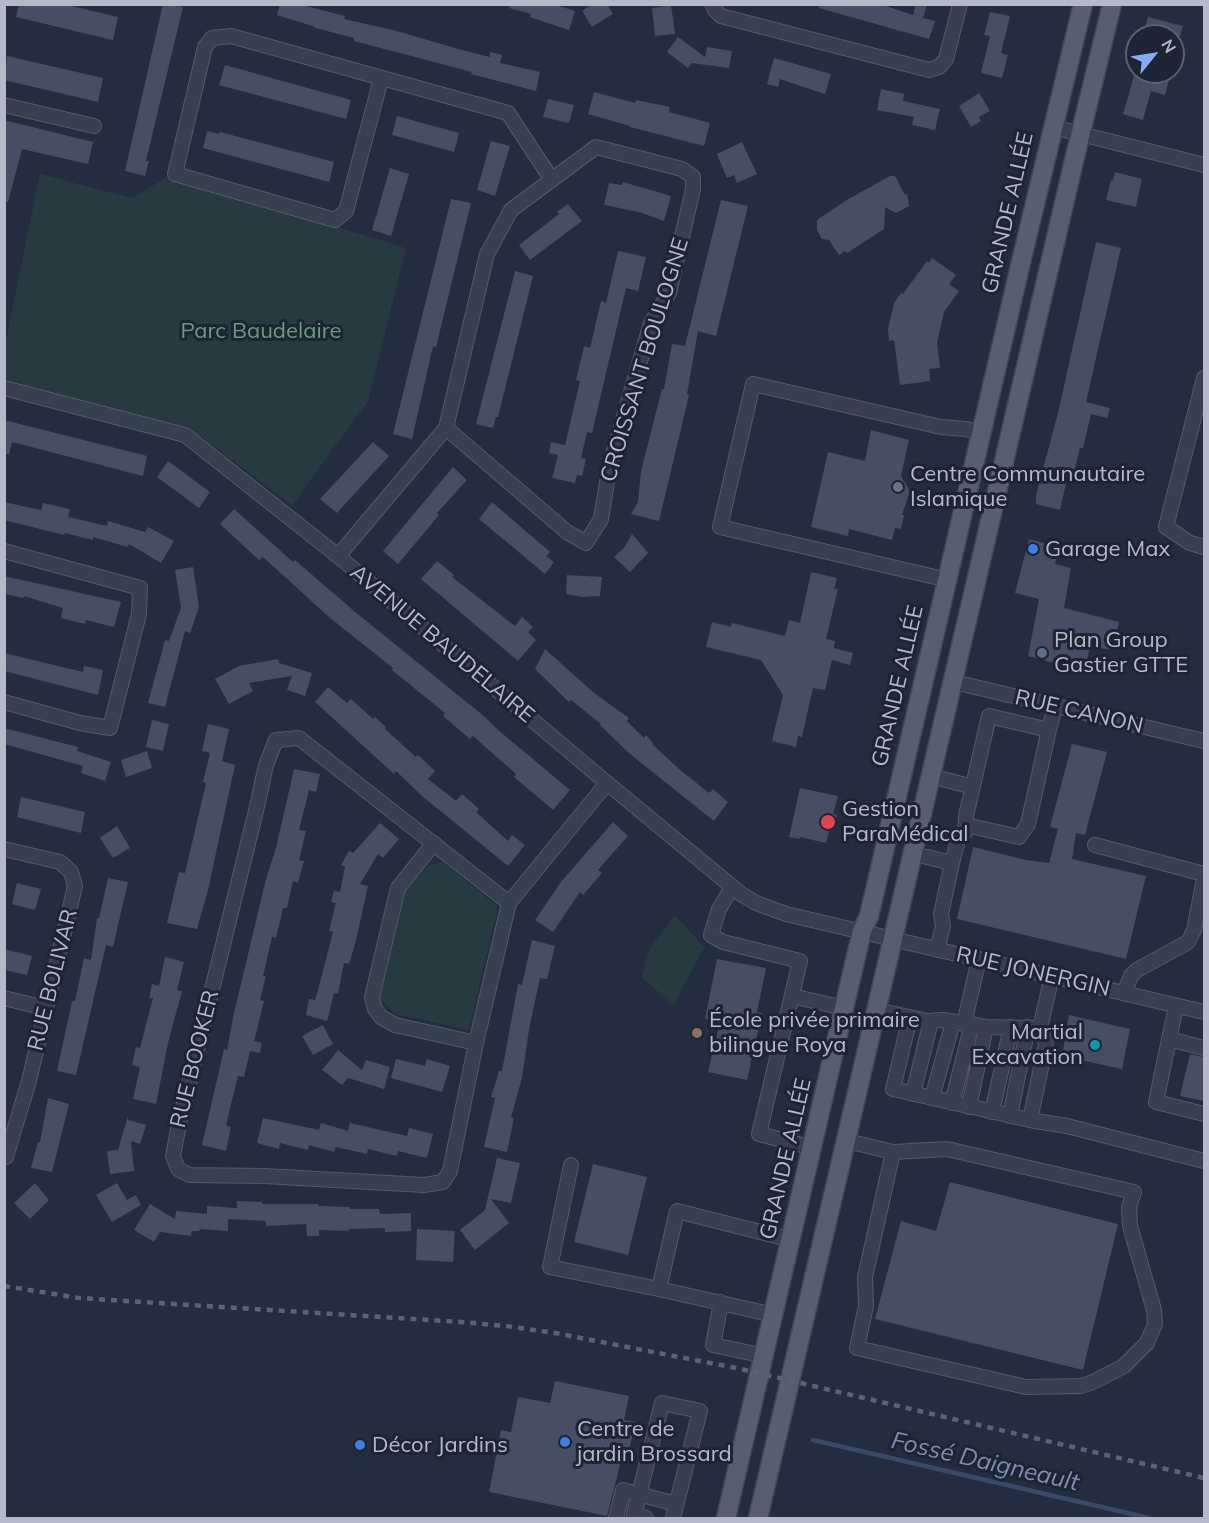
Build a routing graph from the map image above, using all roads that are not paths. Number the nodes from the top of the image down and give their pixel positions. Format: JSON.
{"nodes":[{"id":1,"x":712,"y":4,"type":"edge"},
{"id":2,"x":960,"y":4,"type":"edge"},
{"id":3,"x":1083,"y":4,"type":"edge"},
{"id":4,"x":1112,"y":4,"type":"edge"},
{"id":5,"x":381,"y":79,"type":"junction"},
{"id":6,"x":4,"y":105,"type":"edge"},
{"id":7,"x":94,"y":126,"type":"dead end"},
{"id":8,"x":1053,"y":127,"type":"junction"},
{"id":9,"x":1081,"y":134,"type":"junction"},
{"id":10,"x":1204,"y":165,"type":"edge"},
{"id":11,"x":552,"y":180,"type":"junction"},
{"id":12,"x":1204,"y":378,"type":"edge"},
{"id":13,"x":4,"y":388,"type":"edge"},
{"id":14,"x":446,"y":428,"type":"junction"},
{"id":15,"x":981,"y":433,"type":"junction"},
{"id":16,"x":1204,"y":547,"type":"edge"},
{"id":17,"x":4,"y":551,"type":"edge"},
{"id":18,"x":338,"y":556,"type":"junction"},
{"id":19,"x":948,"y":580,"type":"junction"},
{"id":20,"x":954,"y":682,"type":"junction"},
{"id":21,"x":4,"y":702,"type":"edge"},
{"id":22,"x":1055,"y":706,"type":"junction"},
{"id":23,"x":1049,"y":730,"type":"junction"},
{"id":24,"x":1204,"y":741,"type":"edge"},
{"id":25,"x":931,"y":776,"type":"junction"},
{"id":26,"x":607,"y":783,"type":"junction"},
{"id":27,"x":973,"y":787,"type":"junction"},
{"id":28,"x":966,"y":825,"type":"junction"},
{"id":29,"x":434,"y":843,"type":"junction"},
{"id":30,"x":1095,"y":845,"type":"dead end"},
{"id":31,"x":4,"y":849,"type":"edge"},
{"id":32,"x":914,"y":854,"type":"junction"},
{"id":33,"x":952,"y":863,"type":"junction"},
{"id":34,"x":1204,"y":874,"type":"edge"},
{"id":35,"x":1204,"y":879,"type":"edge"},
{"id":36,"x":732,"y":887,"type":"junction"},
{"id":37,"x":509,"y":903,"type":"junction"},
{"id":38,"x":862,"y":931,"type":"junction"},
{"id":39,"x":894,"y":939,"type":"junction"},
{"id":40,"x":938,"y":950,"type":"junction"},
{"id":41,"x":979,"y":959,"type":"junction"},
{"id":42,"x":1052,"y":976,"type":"junction"},
{"id":43,"x":1124,"y":993,"type":"junction"},
{"id":44,"x":792,"y":996,"type":"junction"},
{"id":45,"x":4,"y":998,"type":"edge"},
{"id":46,"x":1176,"y":1006,"type":"junction"},
{"id":47,"x":45,"y":1008,"type":"junction"},
{"id":48,"x":844,"y":1008,"type":"junction"},
{"id":49,"x":877,"y":1010,"type":"junction"},
{"id":50,"x":1204,"y":1012,"type":"edge"},
{"id":51,"x":910,"y":1017,"type":"junction"},
{"id":52,"x":931,"y":1021,"type":"junction"},
{"id":53,"x":963,"y":1023,"type":"junction"},
{"id":54,"x":987,"y":1027,"type":"junction"},
{"id":55,"x":1011,"y":1027,"type":"junction"},
{"id":56,"x":1034,"y":1027,"type":"junction"},
{"id":57,"x":1169,"y":1039,"type":"junction"},
{"id":58,"x":476,"y":1043,"type":"junction"},
{"id":59,"x":1204,"y":1048,"type":"edge"},
{"id":60,"x":913,"y":1094,"type":"junction"},
{"id":61,"x":932,"y":1098,"type":"junction"},
{"id":62,"x":952,"y":1103,"type":"junction"},
{"id":63,"x":969,"y":1107,"type":"junction"},
{"id":64,"x":992,"y":1112,"type":"junction"},
{"id":65,"x":1204,"y":1114,"type":"edge"},
{"id":66,"x":1010,"y":1116,"type":"junction"},
{"id":67,"x":1030,"y":1120,"type":"junction"},
{"id":68,"x":847,"y":1141,"type":"junction"},
{"id":69,"x":813,"y":1148,"type":"junction"},
{"id":70,"x":893,"y":1152,"type":"junction"},
{"id":71,"x":5,"y":1156,"type":"edge"},
{"id":72,"x":1204,"y":1161,"type":"edge"},
{"id":73,"x":571,"y":1165,"type":"dead end"},
{"id":74,"x":792,"y":1240,"type":"junction"},
{"id":75,"x":659,"y":1288,"type":"junction"},
{"id":76,"x":721,"y":1302,"type":"junction"},
{"id":77,"x":774,"y":1315,"type":"junction"},
{"id":78,"x":765,"y":1356,"type":"junction"},
{"id":79,"x":639,"y":1494,"type":"junction"},
{"id":80,"x":676,"y":1504,"type":"junction"},
{"id":81,"x":640,"y":1517,"type":"edge"},
{"id":82,"x":616,"y":1518,"type":"edge"},
{"id":83,"x":673,"y":1518,"type":"edge"},
{"id":84,"x":726,"y":1518,"type":"edge"},
{"id":85,"x":758,"y":1518,"type":"edge"}],
"edges":[{"from":1,"to":2,"type":"street"},
{"from":3,"to":8,"type":"main road","name":"GRANDE ALLÉE"},
{"from":4,"to":9,"type":"main road"},
{"from":5,"to":5,"type":"street"},
{"from":5,"to":11,"type":"street"},
{"from":6,"to":7,"type":"street"},
{"from":8,"to":9,"type":"street"},
{"from":8,"to":15,"type":"main road","name":"GRANDE ALLÉE"},
{"from":9,"to":10,"type":"street"},
{"from":9,"to":20,"type":"main road"},
{"from":11,"to":14,"type":"street","name":"CROISSANT BOULOGNE"},
{"from":11,"to":14,"type":"street","name":"CROISSANT BOULOGNE"},
{"from":12,"to":16,"type":"street"},
{"from":13,"to":18,"type":"street","name":"AVENUE BAUDELAIRE"},
{"from":14,"to":18,"type":"street","name":"CROISSANT BOULOGNE"},
{"from":15,"to":19,"type":"main road","name":"GRANDE ALLÉE"},
{"from":15,"to":19,"type":"street"},
{"from":17,"to":21,"type":"street"},
{"from":18,"to":26,"type":"street","name":"AVENUE BAUDELAIRE"},
{"from":19,"to":38,"type":"main road","name":"GRANDE ALLÉE"},
{"from":20,"to":22,"type":"street","name":"RUE CANON"},
{"from":20,"to":25,"type":"main road"},
{"from":22,"to":23,"type":"street"},
{"from":22,"to":24,"type":"street","name":"RUE CANON"},
{"from":23,"to":27,"type":"street"},
{"from":23,"to":28,"type":"street"},
{"from":25,"to":27,"type":"street"},
{"from":25,"to":32,"type":"main road"},
{"from":26,"to":36,"type":"street","name":"AVENUE BAUDELAIRE"},
{"from":26,"to":37,"type":"street","name":"RUE BOOKER"},
{"from":27,"to":28,"type":"street"},
{"from":28,"to":33,"type":"street"},
{"from":29,"to":37,"type":"street","name":"RUE BOOKER"},
{"from":29,"to":58,"type":"street"},
{"from":29,"to":58,"type":"street","name":"RUE BOOKER"},
{"from":30,"to":34,"type":"street"},
{"from":31,"to":47,"type":"street","name":"RUE BOLIVAR"},
{"from":32,"to":33,"type":"street"},
{"from":32,"to":39,"type":"main road"},
{"from":33,"to":40,"type":"street"},
{"from":35,"to":43,"type":"street"},
{"from":36,"to":38,"type":"street","name":"AVENUE BAUDELAIRE"},
{"from":36,"to":44,"type":"street"},
{"from":37,"to":58,"type":"street","name":"RUE BOOKER"},
{"from":38,"to":39,"type":"street","name":"RUE JONERGIN"},
{"from":38,"to":48,"type":"main road","name":"GRANDE ALLÉE"},
{"from":39,"to":40,"type":"street","name":"RUE JONERGIN"},
{"from":39,"to":49,"type":"main road"},
{"from":40,"to":41,"type":"street","name":"RUE JONERGIN"},
{"from":41,"to":42,"type":"street","name":"RUE JONERGIN"},
{"from":41,"to":53,"type":"street"},
{"from":42,"to":43,"type":"street","name":"RUE JONERGIN"},
{"from":42,"to":56,"type":"street"},
{"from":43,"to":46,"type":"street","name":"RUE JONERGIN"},
{"from":44,"to":48,"type":"street"},
{"from":44,"to":69,"type":"street"},
{"from":45,"to":47,"type":"street"},
{"from":46,"to":50,"type":"street","name":"RUE JONERGIN"},
{"from":46,"to":57,"type":"street"},
{"from":47,"to":71,"type":"street","name":"RUE BOLIVAR"},
{"from":48,"to":69,"type":"main road","name":"GRANDE ALLÉE"},
{"from":49,"to":51,"type":"street"},
{"from":49,"to":68,"type":"main road"},
{"from":51,"to":52,"type":"street"},
{"from":51,"to":60,"type":"street"},
{"from":52,"to":53,"type":"street"},
{"from":52,"to":60,"type":"street"},
{"from":53,"to":54,"type":"street"},
{"from":53,"to":61,"type":"street"},
{"from":53,"to":62,"type":"street"},
{"from":54,"to":55,"type":"street"},
{"from":54,"to":63,"type":"street"},
{"from":55,"to":56,"type":"street"},
{"from":55,"to":64,"type":"street"},
{"from":56,"to":66,"type":"street"},
{"from":56,"to":67,"type":"street"},
{"from":57,"to":59,"type":"street"},
{"from":57,"to":65,"type":"street"},
{"from":60,"to":61,"type":"street"},
{"from":61,"to":62,"type":"street"},
{"from":62,"to":63,"type":"street"},
{"from":63,"to":64,"type":"street"},
{"from":64,"to":66,"type":"street"},
{"from":66,"to":67,"type":"street"},
{"from":67,"to":72,"type":"street"},
{"from":68,"to":70,"type":"street"},
{"from":68,"to":85,"type":"main road"},
{"from":69,"to":74,"type":"main road","name":"GRANDE ALLÉE"},
{"from":70,"to":70,"type":"street"},
{"from":73,"to":75,"type":"street"},
{"from":74,"to":75,"type":"street"},
{"from":74,"to":77,"type":"main road","name":"GRANDE ALLÉE"},
{"from":75,"to":76,"type":"street"},
{"from":76,"to":77,"type":"street"},
{"from":76,"to":78,"type":"street"},
{"from":77,"to":78,"type":"main road","name":"GRANDE ALLÉE"},
{"from":78,"to":84,"type":"main road","name":"GRANDE ALLÉE"},
{"from":79,"to":80,"type":"street"},
{"from":79,"to":80,"type":"street"},
{"from":79,"to":81,"type":"street"},
{"from":79,"to":82,"type":"street"},
{"from":80,"to":83,"type":"street"}]}
